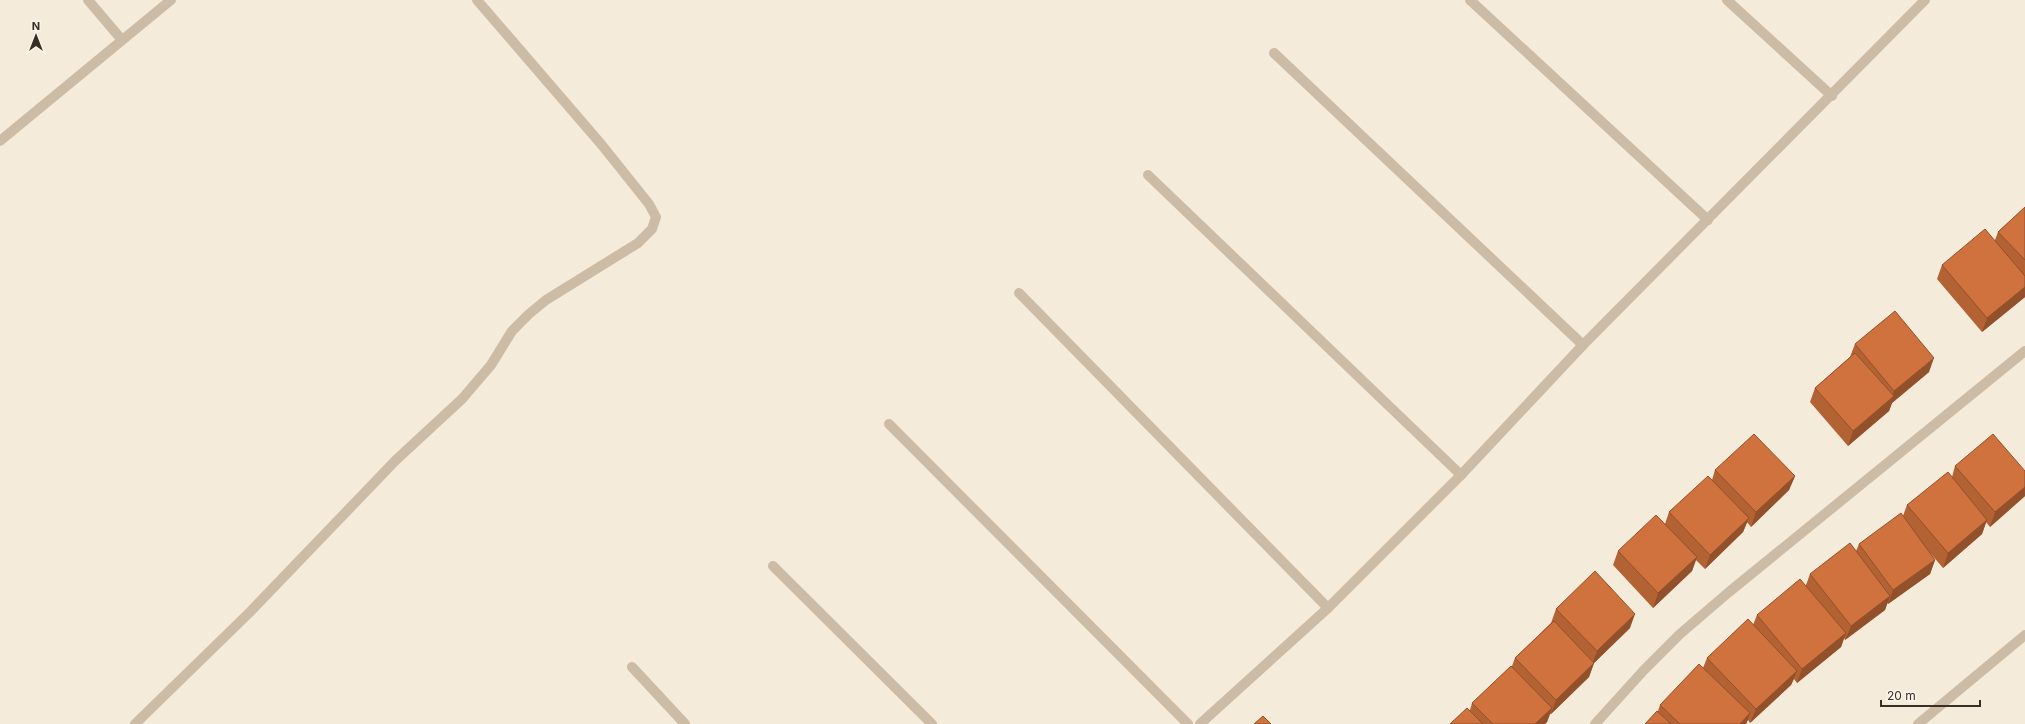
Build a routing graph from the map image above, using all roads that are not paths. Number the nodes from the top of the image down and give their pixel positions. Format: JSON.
{"nodes":[{"id":1,"x":88,"y":0,"type":"edge"},
{"id":2,"x":171,"y":0,"type":"edge"},
{"id":3,"x":477,"y":0,"type":"edge"},
{"id":4,"x":1470,"y":0,"type":"edge"},
{"id":5,"x":1727,"y":0,"type":"edge"},
{"id":6,"x":1924,"y":0,"type":"edge"},
{"id":7,"x":122,"y":40,"type":"junction"},
{"id":8,"x":1274,"y":53,"type":"dead end"},
{"id":9,"x":1832,"y":96,"type":"junction"},
{"id":10,"x":0,"y":142,"type":"edge"},
{"id":11,"x":1148,"y":175,"type":"dead end"},
{"id":12,"x":1708,"y":220,"type":"junction"},
{"id":13,"x":1019,"y":293,"type":"dead end"},
{"id":14,"x":1583,"y":346,"type":"junction"},
{"id":15,"x":2025,"y":351,"type":"edge"},
{"id":16,"x":889,"y":424,"type":"dead end"},
{"id":17,"x":1461,"y":475,"type":"junction"},
{"id":18,"x":774,"y":566,"type":"dead end"},
{"id":19,"x":1328,"y":608,"type":"junction"},
{"id":20,"x":2025,"y":635,"type":"edge"},
{"id":21,"x":632,"y":667,"type":"dead end"},
{"id":22,"x":135,"y":724,"type":"edge"},
{"id":23,"x":685,"y":724,"type":"edge"},
{"id":24,"x":932,"y":724,"type":"edge"},
{"id":25,"x":1188,"y":724,"type":"edge"},
{"id":26,"x":1200,"y":724,"type":"edge"},
{"id":27,"x":1595,"y":724,"type":"edge"},
{"id":28,"x":1918,"y":724,"type":"edge"}],
"edges":[{"from":1,"to":7,"type":"street"},
{"from":2,"to":7,"type":"street"},
{"from":3,"to":22,"type":"street"},
{"from":4,"to":12,"type":"street"},
{"from":5,"to":9,"type":"street"},
{"from":6,"to":9,"type":"street"},
{"from":7,"to":10,"type":"street"},
{"from":8,"to":14,"type":"street"},
{"from":9,"to":12,"type":"street"},
{"from":11,"to":17,"type":"street"},
{"from":12,"to":14,"type":"street"},
{"from":13,"to":19,"type":"street"},
{"from":14,"to":17,"type":"street"},
{"from":15,"to":27,"type":"street"},
{"from":16,"to":25,"type":"street"},
{"from":17,"to":19,"type":"street"},
{"from":18,"to":24,"type":"street"},
{"from":19,"to":26,"type":"street"},
{"from":20,"to":28,"type":"street"},
{"from":21,"to":23,"type":"street"}]}
